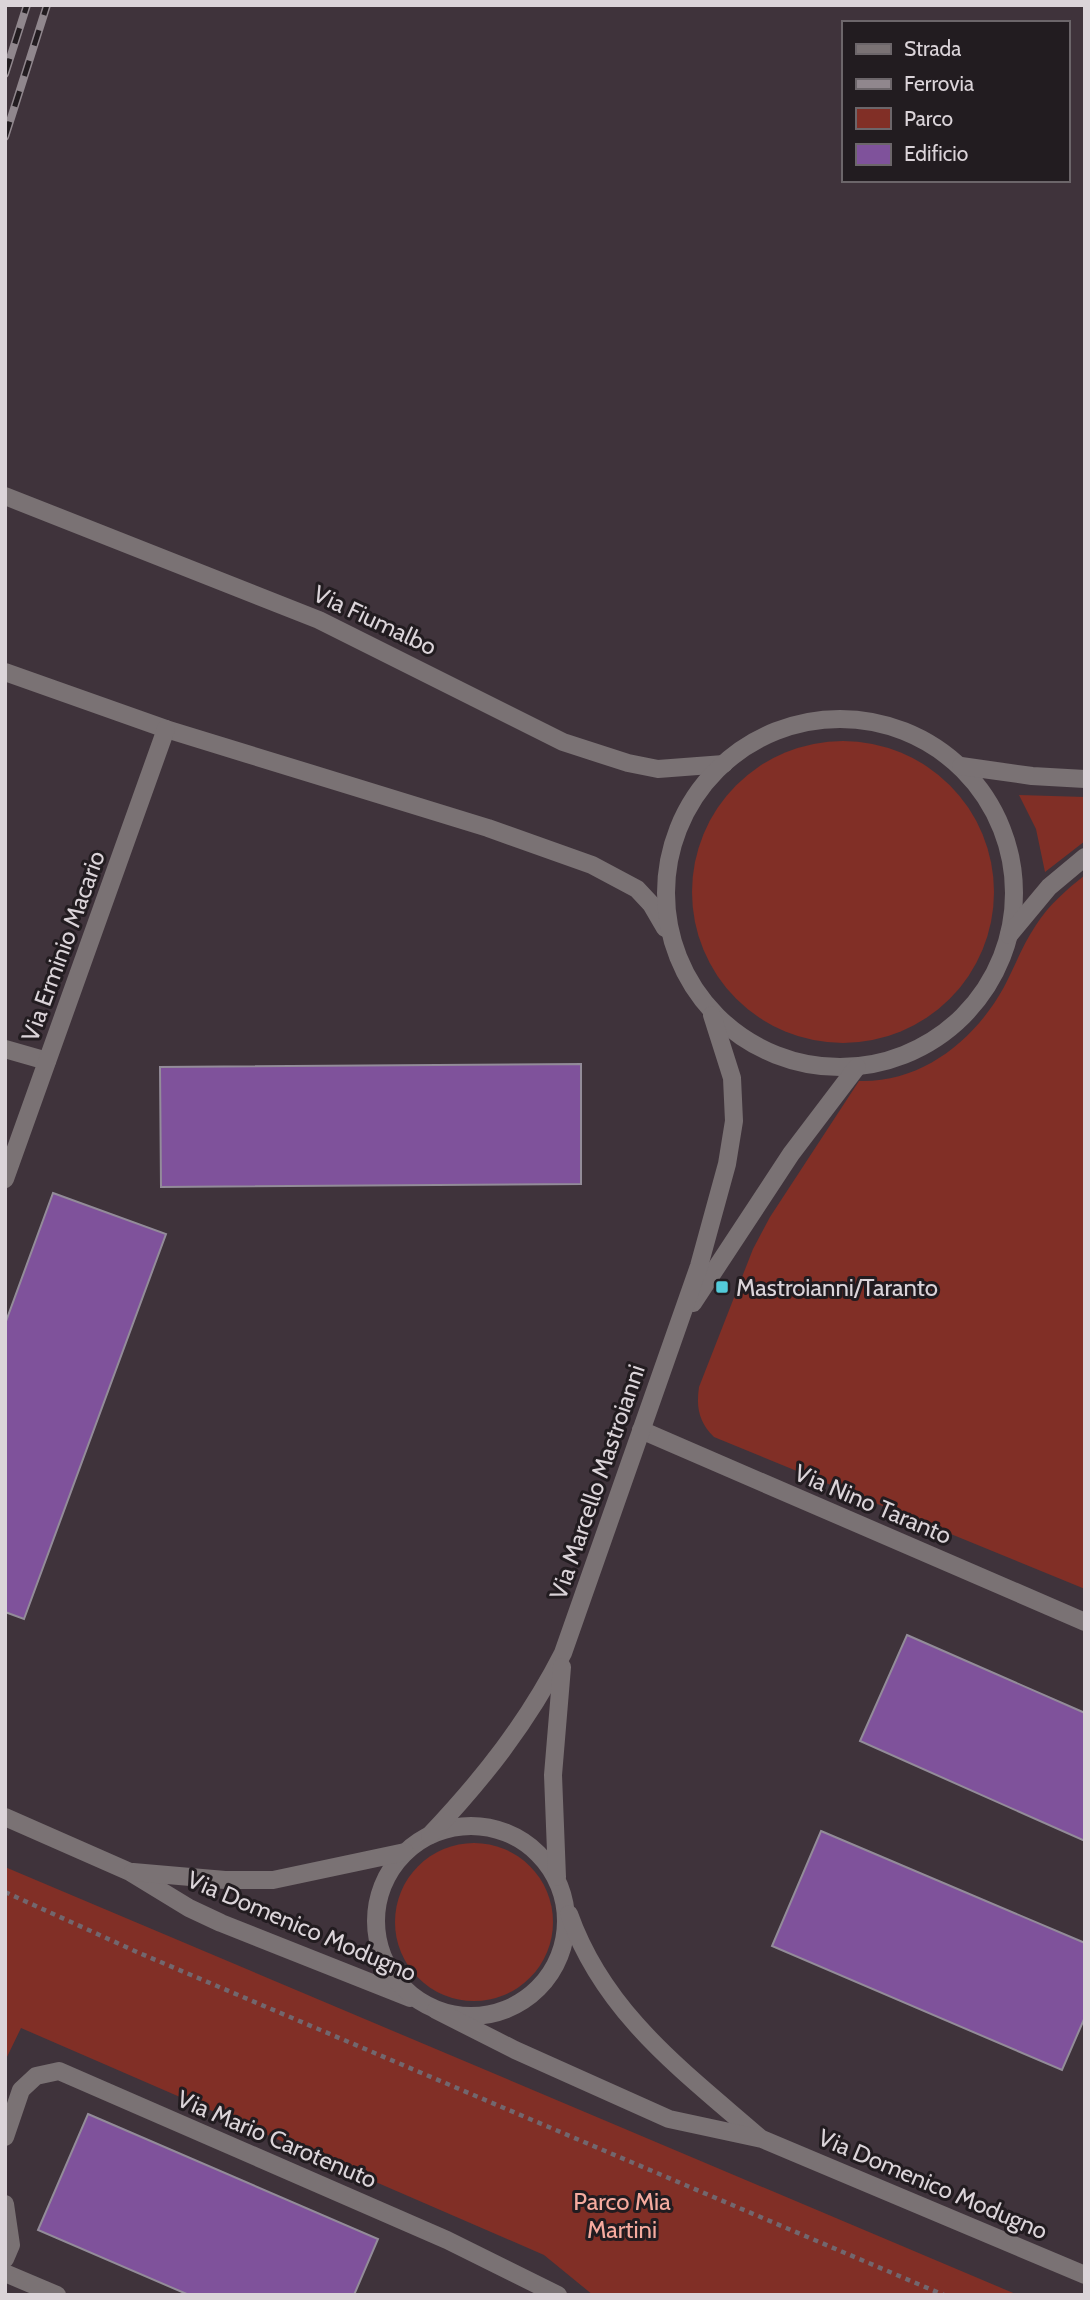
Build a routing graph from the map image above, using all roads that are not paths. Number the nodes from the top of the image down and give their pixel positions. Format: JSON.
{"nodes":[{"id":1,"x":5,"y":496,"type":"edge"},
{"id":2,"x":5,"y":672,"type":"edge"},
{"id":3,"x":166,"y":729,"type":"junction"},
{"id":4,"x":724,"y":764,"type":"junction"},
{"id":5,"x":961,"y":766,"type":"junction"},
{"id":6,"x":1085,"y":779,"type":"edge"},
{"id":7,"x":1085,"y":857,"type":"edge"},
{"id":8,"x":667,"y":931,"type":"junction"},
{"id":9,"x":1005,"y":941,"type":"junction"},
{"id":10,"x":711,"y":1011,"type":"junction"},
{"id":11,"x":5,"y":1049,"type":"edge"},
{"id":12,"x":47,"y":1061,"type":"junction"},
{"id":13,"x":857,"y":1068,"type":"junction"},
{"id":14,"x":5,"y":1179,"type":"edge"},
{"id":15,"x":677,"y":1326,"type":"junction"},
{"id":16,"x":641,"y":1430,"type":"junction"},
{"id":17,"x":1085,"y":1622,"type":"edge"},
{"id":18,"x":563,"y":1654,"type":"junction"},
{"id":19,"x":5,"y":1817,"type":"edge"},
{"id":20,"x":430,"y":1835,"type":"junction"},
{"id":21,"x":405,"y":1852,"type":"junction"},
{"id":22,"x":130,"y":1872,"type":"junction"},
{"id":23,"x":560,"y":1889,"type":"junction"},
{"id":24,"x":428,"y":2006,"type":"junction"},
{"id":25,"x":5,"y":2137,"type":"edge"},
{"id":26,"x":762,"y":2139,"type":"junction"},
{"id":27,"x":5,"y":2204,"type":"edge"},
{"id":28,"x":5,"y":2259,"type":"edge"},
{"id":29,"x":5,"y":2273,"type":"edge"},
{"id":30,"x":1085,"y":2275,"type":"edge"},
{"id":31,"x":57,"y":2295,"type":"edge"},
{"id":32,"x":558,"y":2295,"type":"edge"}],
"edges":[{"from":1,"to":4,"type":"street","name":"Via Fiumalbo"},
{"from":2,"to":3,"type":"street"},
{"from":3,"to":8,"type":"street"},
{"from":3,"to":12,"type":"street","name":"Via Erminio Macario"},
{"from":4,"to":5,"type":"street"},
{"from":4,"to":8,"type":"street"},
{"from":5,"to":6,"type":"street"},
{"from":5,"to":9,"type":"street"},
{"from":7,"to":9,"type":"street"},
{"from":8,"to":10,"type":"street"},
{"from":9,"to":13,"type":"street"},
{"from":10,"to":13,"type":"street"},
{"from":10,"to":15,"type":"street","name":"Via Marcello Mastroianni"},
{"from":11,"to":12,"type":"street"},
{"from":12,"to":14,"type":"street","name":"Via Erminio Macario"},
{"from":13,"to":15,"type":"street","name":"Via Marcello Mastroianni"},
{"from":15,"to":16,"type":"street","name":"Via Marcello Mastroianni"},
{"from":16,"to":17,"type":"street","name":"Via Nino Taranto"},
{"from":16,"to":18,"type":"street","name":"Via Marcello Mastroianni"},
{"from":18,"to":20,"type":"street","name":"Via Marcello Mastroianni"},
{"from":18,"to":23,"type":"street","name":"Via Marcello Mastroianni"},
{"from":19,"to":22,"type":"street","name":"Via Domenico Modugno"},
{"from":20,"to":21,"type":"street"},
{"from":20,"to":23,"type":"street"},
{"from":21,"to":22,"type":"street","name":"Via Domenico Modugno"},
{"from":21,"to":24,"type":"street"},
{"from":22,"to":24,"type":"street","name":"Via Domenico Modugno"},
{"from":23,"to":24,"type":"street"},
{"from":23,"to":26,"type":"street","name":"Via Domenico Modugno"},
{"from":24,"to":26,"type":"street","name":"Via Domenico Modugno"},
{"from":25,"to":32,"type":"street","name":"Via Mario Carotenuto"},
{"from":26,"to":30,"type":"street","name":"Via Domenico Modugno"},
{"from":27,"to":28,"type":"street"},
{"from":29,"to":31,"type":"street"}]}
